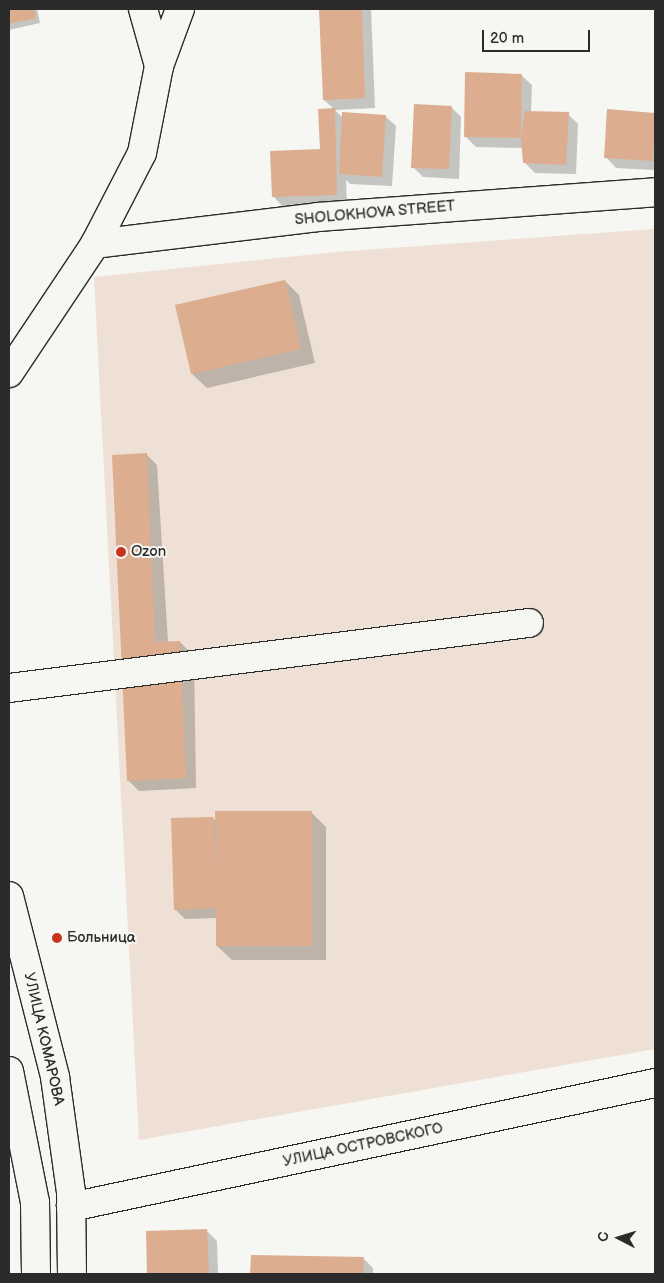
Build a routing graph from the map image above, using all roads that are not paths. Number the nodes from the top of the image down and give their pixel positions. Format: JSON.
{"nodes":[{"id":1,"x":143,"y":9,"type":"edge"},
{"id":2,"x":180,"y":9,"type":"edge"},
{"id":3,"x":159,"y":66,"type":"junction"},
{"id":4,"x":655,"y":192,"type":"edge"},
{"id":5,"x":95,"y":244,"type":"junction"},
{"id":6,"x":9,"y":373,"type":"edge"},
{"id":7,"x":529,"y":624,"type":"dead end"},
{"id":8,"x":9,"y":688,"type":"edge"},
{"id":9,"x":9,"y":896,"type":"edge"},
{"id":10,"x":9,"y":1071,"type":"edge"},
{"id":11,"x":655,"y":1083,"type":"edge"},
{"id":12,"x":71,"y":1207,"type":"junction"},
{"id":13,"x":36,"y":1274,"type":"edge"},
{"id":14,"x":72,"y":1274,"type":"edge"}],
"edges":[{"from":1,"to":3,"type":"street"},
{"from":2,"to":3,"type":"street"},
{"from":3,"to":5,"type":"street"},
{"from":4,"to":5,"type":"street","name":"SHOLOKHOVA STREET"},
{"from":5,"to":6,"type":"street"},
{"from":7,"to":8,"type":"street"},
{"from":9,"to":12,"type":"street","name":"УЛИЦА КОМАРОВА"},
{"from":10,"to":13,"type":"street"},
{"from":11,"to":12,"type":"street","name":"УЛИЦА ОСТРОВСКОГО"},
{"from":12,"to":14,"type":"street","name":"УЛИЦА КОМАРОВА"}]}
